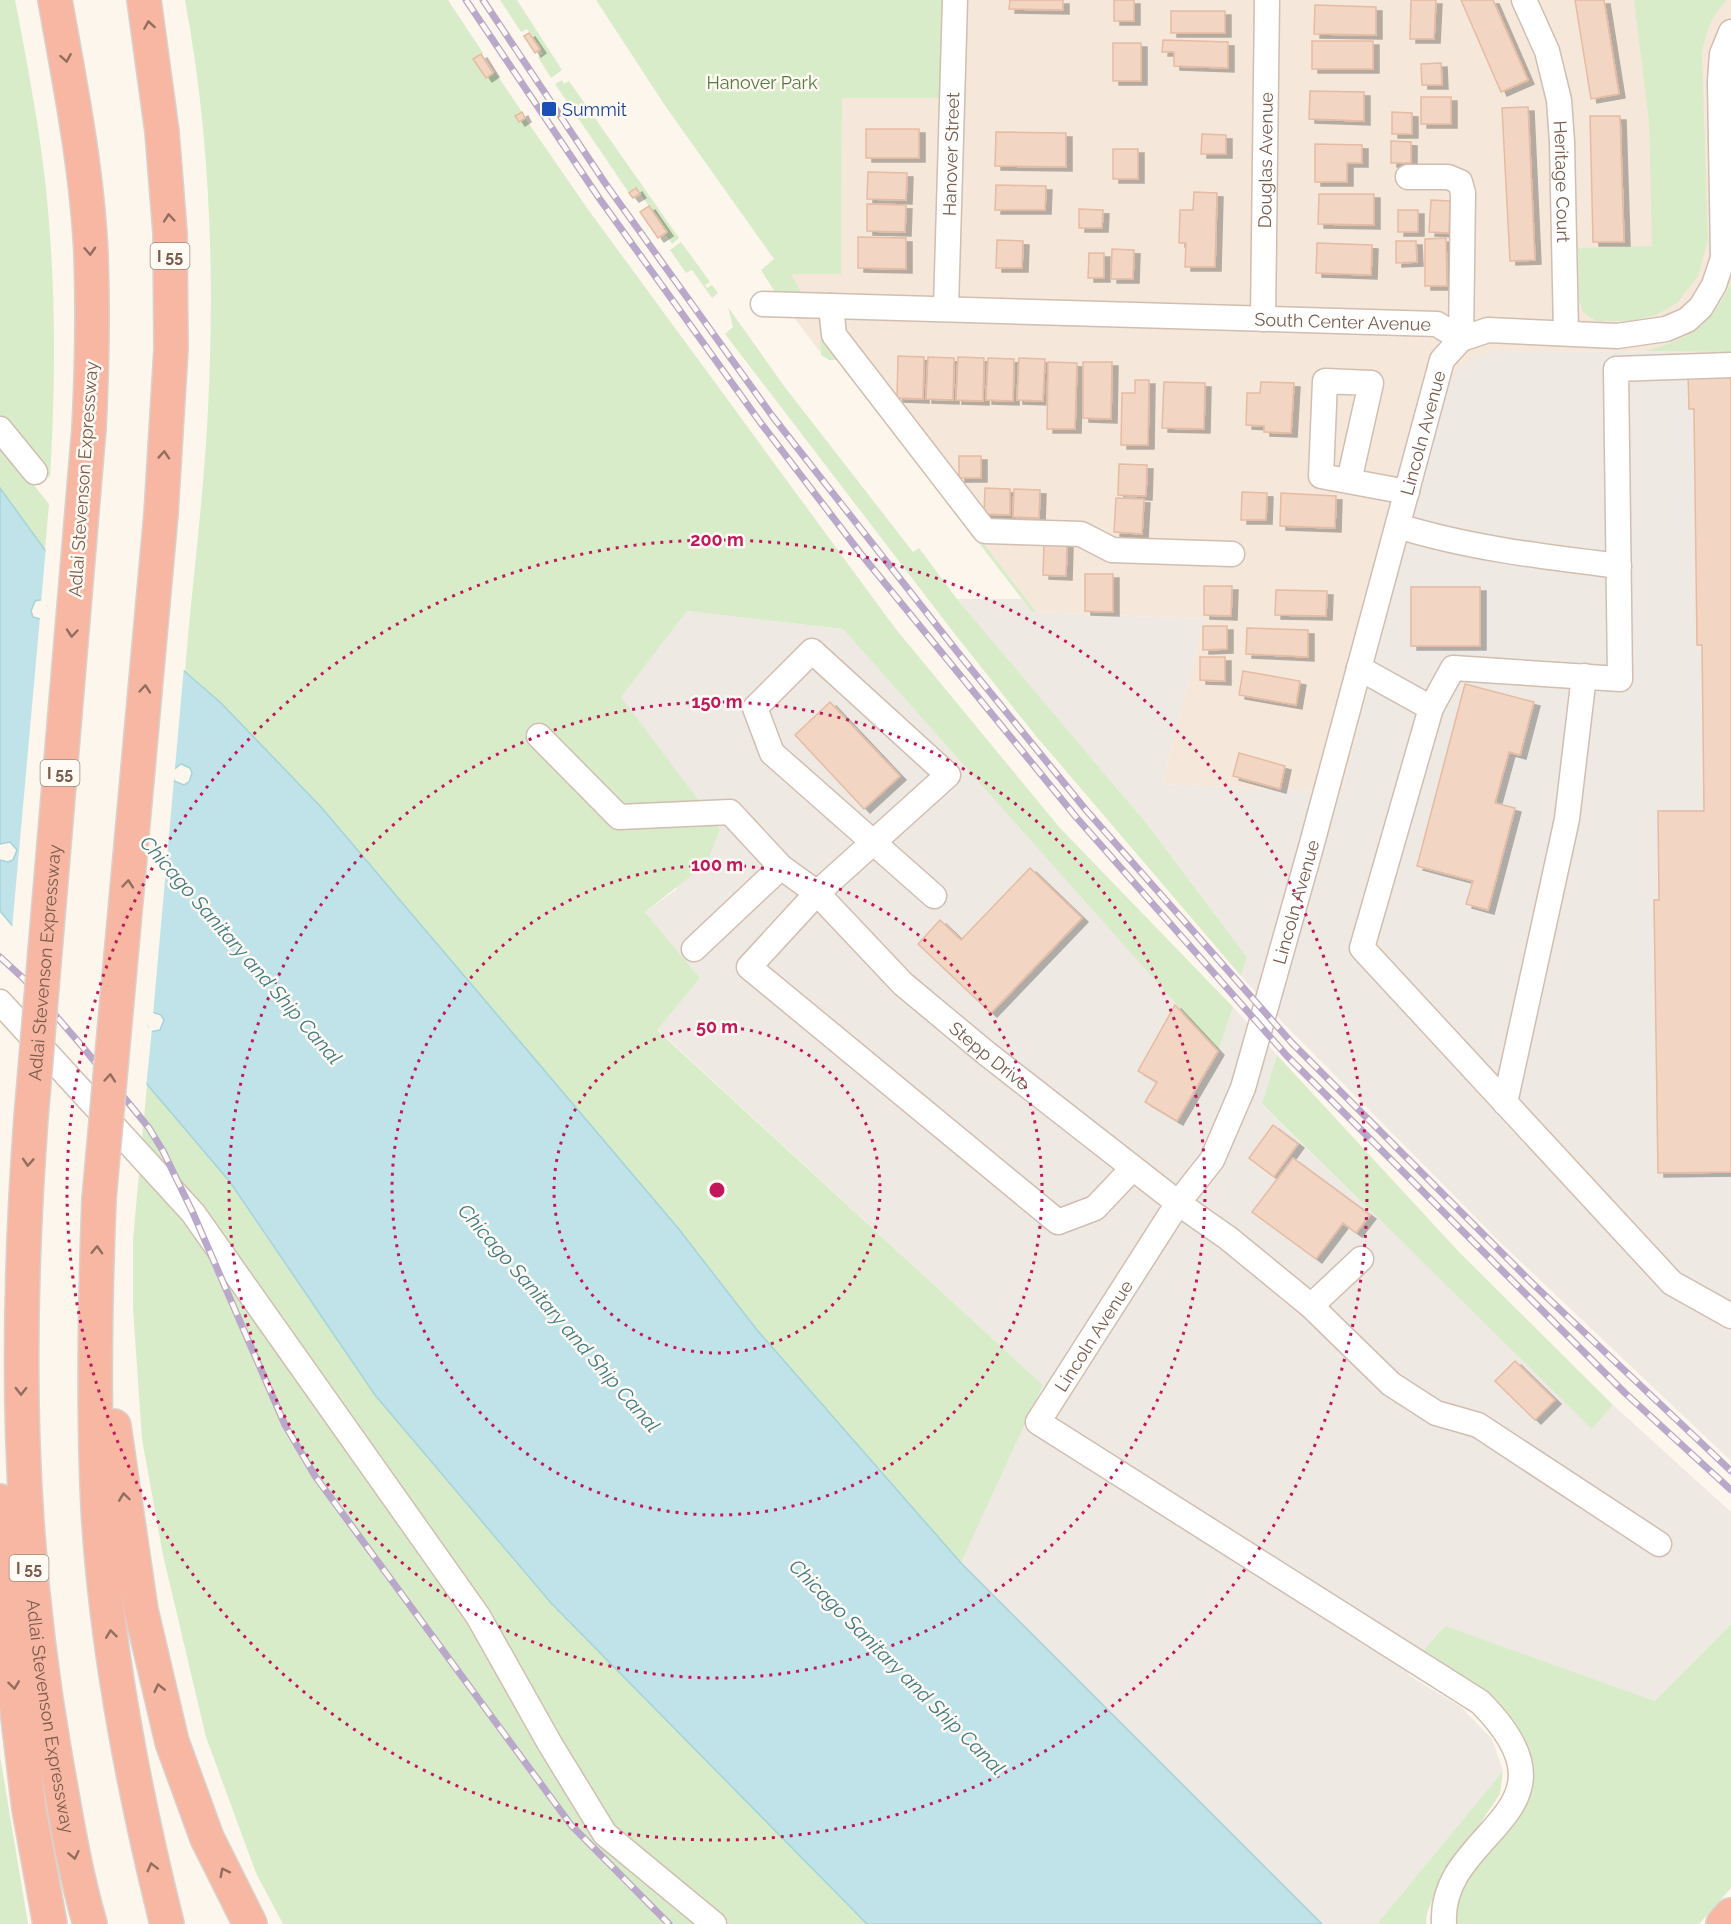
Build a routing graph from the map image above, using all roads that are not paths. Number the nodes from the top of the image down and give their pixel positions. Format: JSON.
{"nodes":[{"id":1,"x":55,"y":0,"type":"edge"},
{"id":2,"x":144,"y":0,"type":"edge"},
{"id":3,"x":954,"y":0,"type":"edge"},
{"id":4,"x":1267,"y":0,"type":"edge"},
{"id":5,"x":1524,"y":0,"type":"edge"},
{"id":6,"x":1542,"y":0,"type":"edge"},
{"id":7,"x":1731,"y":32,"type":"edge"},
{"id":8,"x":1539,"y":33,"type":"junction"},
{"id":9,"x":1408,"y":177,"type":"dead end"},
{"id":10,"x":763,"y":304,"type":"dead end"},
{"id":11,"x":831,"y":306,"type":"junction"},
{"id":12,"x":946,"y":308,"type":"junction"},
{"id":13,"x":1263,"y":319,"type":"junction"},
{"id":14,"x":1566,"y":333,"type":"junction"},
{"id":15,"x":1461,"y":339,"type":"junction"},
{"id":16,"x":1731,"y":365,"type":"edge"},
{"id":17,"x":0,"y":429,"type":"edge"},
{"id":18,"x":35,"y":472,"type":"dead end"},
{"id":19,"x":1349,"y":481,"type":"dead end"},
{"id":20,"x":1407,"y":492,"type":"junction"},
{"id":21,"x":1398,"y":526,"type":"junction"},
{"id":22,"x":1232,"y":554,"type":"dead end"},
{"id":23,"x":1619,"y":566,"type":"junction"},
{"id":24,"x":1359,"y":668,"type":"junction"},
{"id":25,"x":1584,"y":676,"type":"junction"},
{"id":26,"x":1431,"y":708,"type":"junction"},
{"id":27,"x":539,"y":736,"type":"dead end"},
{"id":28,"x":873,"y":841,"type":"junction"},
{"id":29,"x":781,"y":867,"type":"junction"},
{"id":30,"x":818,"y":893,"type":"junction"},
{"id":31,"x":934,"y":896,"type":"dead end"},
{"id":32,"x":694,"y":949,"type":"dead end"},
{"id":33,"x":0,"y":1002,"type":"edge"},
{"id":34,"x":1505,"y":1103,"type":"junction"},
{"id":35,"x":1133,"y":1168,"type":"junction"},
{"id":36,"x":1178,"y":1203,"type":"junction"},
{"id":37,"x":25,"y":1206,"type":"junction"},
{"id":38,"x":1361,"y":1259,"type":"dead end"},
{"id":39,"x":95,"y":1301,"type":"junction"},
{"id":40,"x":1311,"y":1306,"type":"junction"},
{"id":41,"x":1731,"y":1316,"type":"edge"},
{"id":42,"x":0,"y":1370,"type":"edge"},
{"id":43,"x":0,"y":1501,"type":"edge"},
{"id":44,"x":1659,"y":1544,"type":"dead end"},
{"id":45,"x":1731,"y":1915,"type":"edge"},
{"id":46,"x":50,"y":1924,"type":"edge"},
{"id":47,"x":90,"y":1924,"type":"edge"},
{"id":48,"x":166,"y":1924,"type":"edge"},
{"id":49,"x":250,"y":1924,"type":"edge"},
{"id":50,"x":714,"y":1924,"type":"edge"},
{"id":51,"x":1443,"y":1924,"type":"edge"},
{"id":52,"x":1723,"y":1924,"type":"edge"}],
"edges":[{"from":1,"to":37,"type":"highway","name":"Adlai Stevenson Expressway","number":"I 55","one_way":true,"bridge":true},
{"from":39,"to":2,"type":"highway","number":"I 55","one_way":true,"bridge":true},
{"from":3,"to":12,"type":"street","name":"Hanover Street"},
{"from":4,"to":13,"type":"street","name":"Douglas Avenue"},
{"from":5,"to":8,"type":"street","name":"Heritage Court"},
{"from":6,"to":8,"type":"street","name":"Heritage Court"},
{"from":7,"to":14,"type":"street"},
{"from":8,"to":14,"type":"street","name":"Heritage Court"},
{"from":9,"to":15,"type":"street"},
{"from":10,"to":11,"type":"street","name":"South Center Avenue"},
{"from":11,"to":12,"type":"street","name":"South Center Avenue"},
{"from":11,"to":22,"type":"street"},
{"from":12,"to":13,"type":"street","name":"South Center Avenue"},
{"from":13,"to":15,"type":"street","name":"South Center Avenue"},
{"from":14,"to":15,"type":"street"},
{"from":15,"to":20,"type":"street","name":"Lincoln Avenue"},
{"from":16,"to":23,"type":"street"},
{"from":17,"to":18,"type":"street"},
{"from":19,"to":20,"type":"street"},
{"from":20,"to":21,"type":"street","name":"Lincoln Avenue"},
{"from":21,"to":23,"type":"street"},
{"from":21,"to":24,"type":"street","name":"Lincoln Avenue"},
{"from":23,"to":25,"type":"street"},
{"from":24,"to":26,"type":"street"},
{"from":24,"to":36,"type":"street","name":"Lincoln Avenue"},
{"from":25,"to":26,"type":"street"},
{"from":25,"to":34,"type":"street"},
{"from":26,"to":34,"type":"street"},
{"from":27,"to":29,"type":"street","name":"Stepp Drive"},
{"from":28,"to":28,"type":"street"},
{"from":28,"to":30,"type":"street"},
{"from":28,"to":31,"type":"street"},
{"from":29,"to":30,"type":"street","name":"Stepp Drive"},
{"from":29,"to":32,"type":"street"},
{"from":30,"to":35,"type":"street","name":"Stepp Drive"},
{"from":30,"to":35,"type":"street"},
{"from":33,"to":50,"type":"street"},
{"from":34,"to":41,"type":"street"},
{"from":35,"to":36,"type":"street","name":"Stepp Drive"},
{"from":36,"to":40,"type":"street","name":"Stepp Drive"},
{"from":36,"to":51,"type":"street","name":"Lincoln Avenue"},
{"from":37,"to":42,"type":"highway"},
{"from":37,"to":47,"type":"highway","name":"Adlai Stevenson Expressway","number":"I 55","one_way":true},
{"from":38,"to":40,"type":"street"},
{"from":48,"to":39,"type":"highway","number":"I 55","one_way":true},
{"from":49,"to":39,"type":"highway","one_way":true},
{"from":40,"to":44,"type":"street","name":"Stepp Drive"},
{"from":43,"to":46,"type":"highway","one_way":true},
{"from":45,"to":52,"type":"highway"}]}
